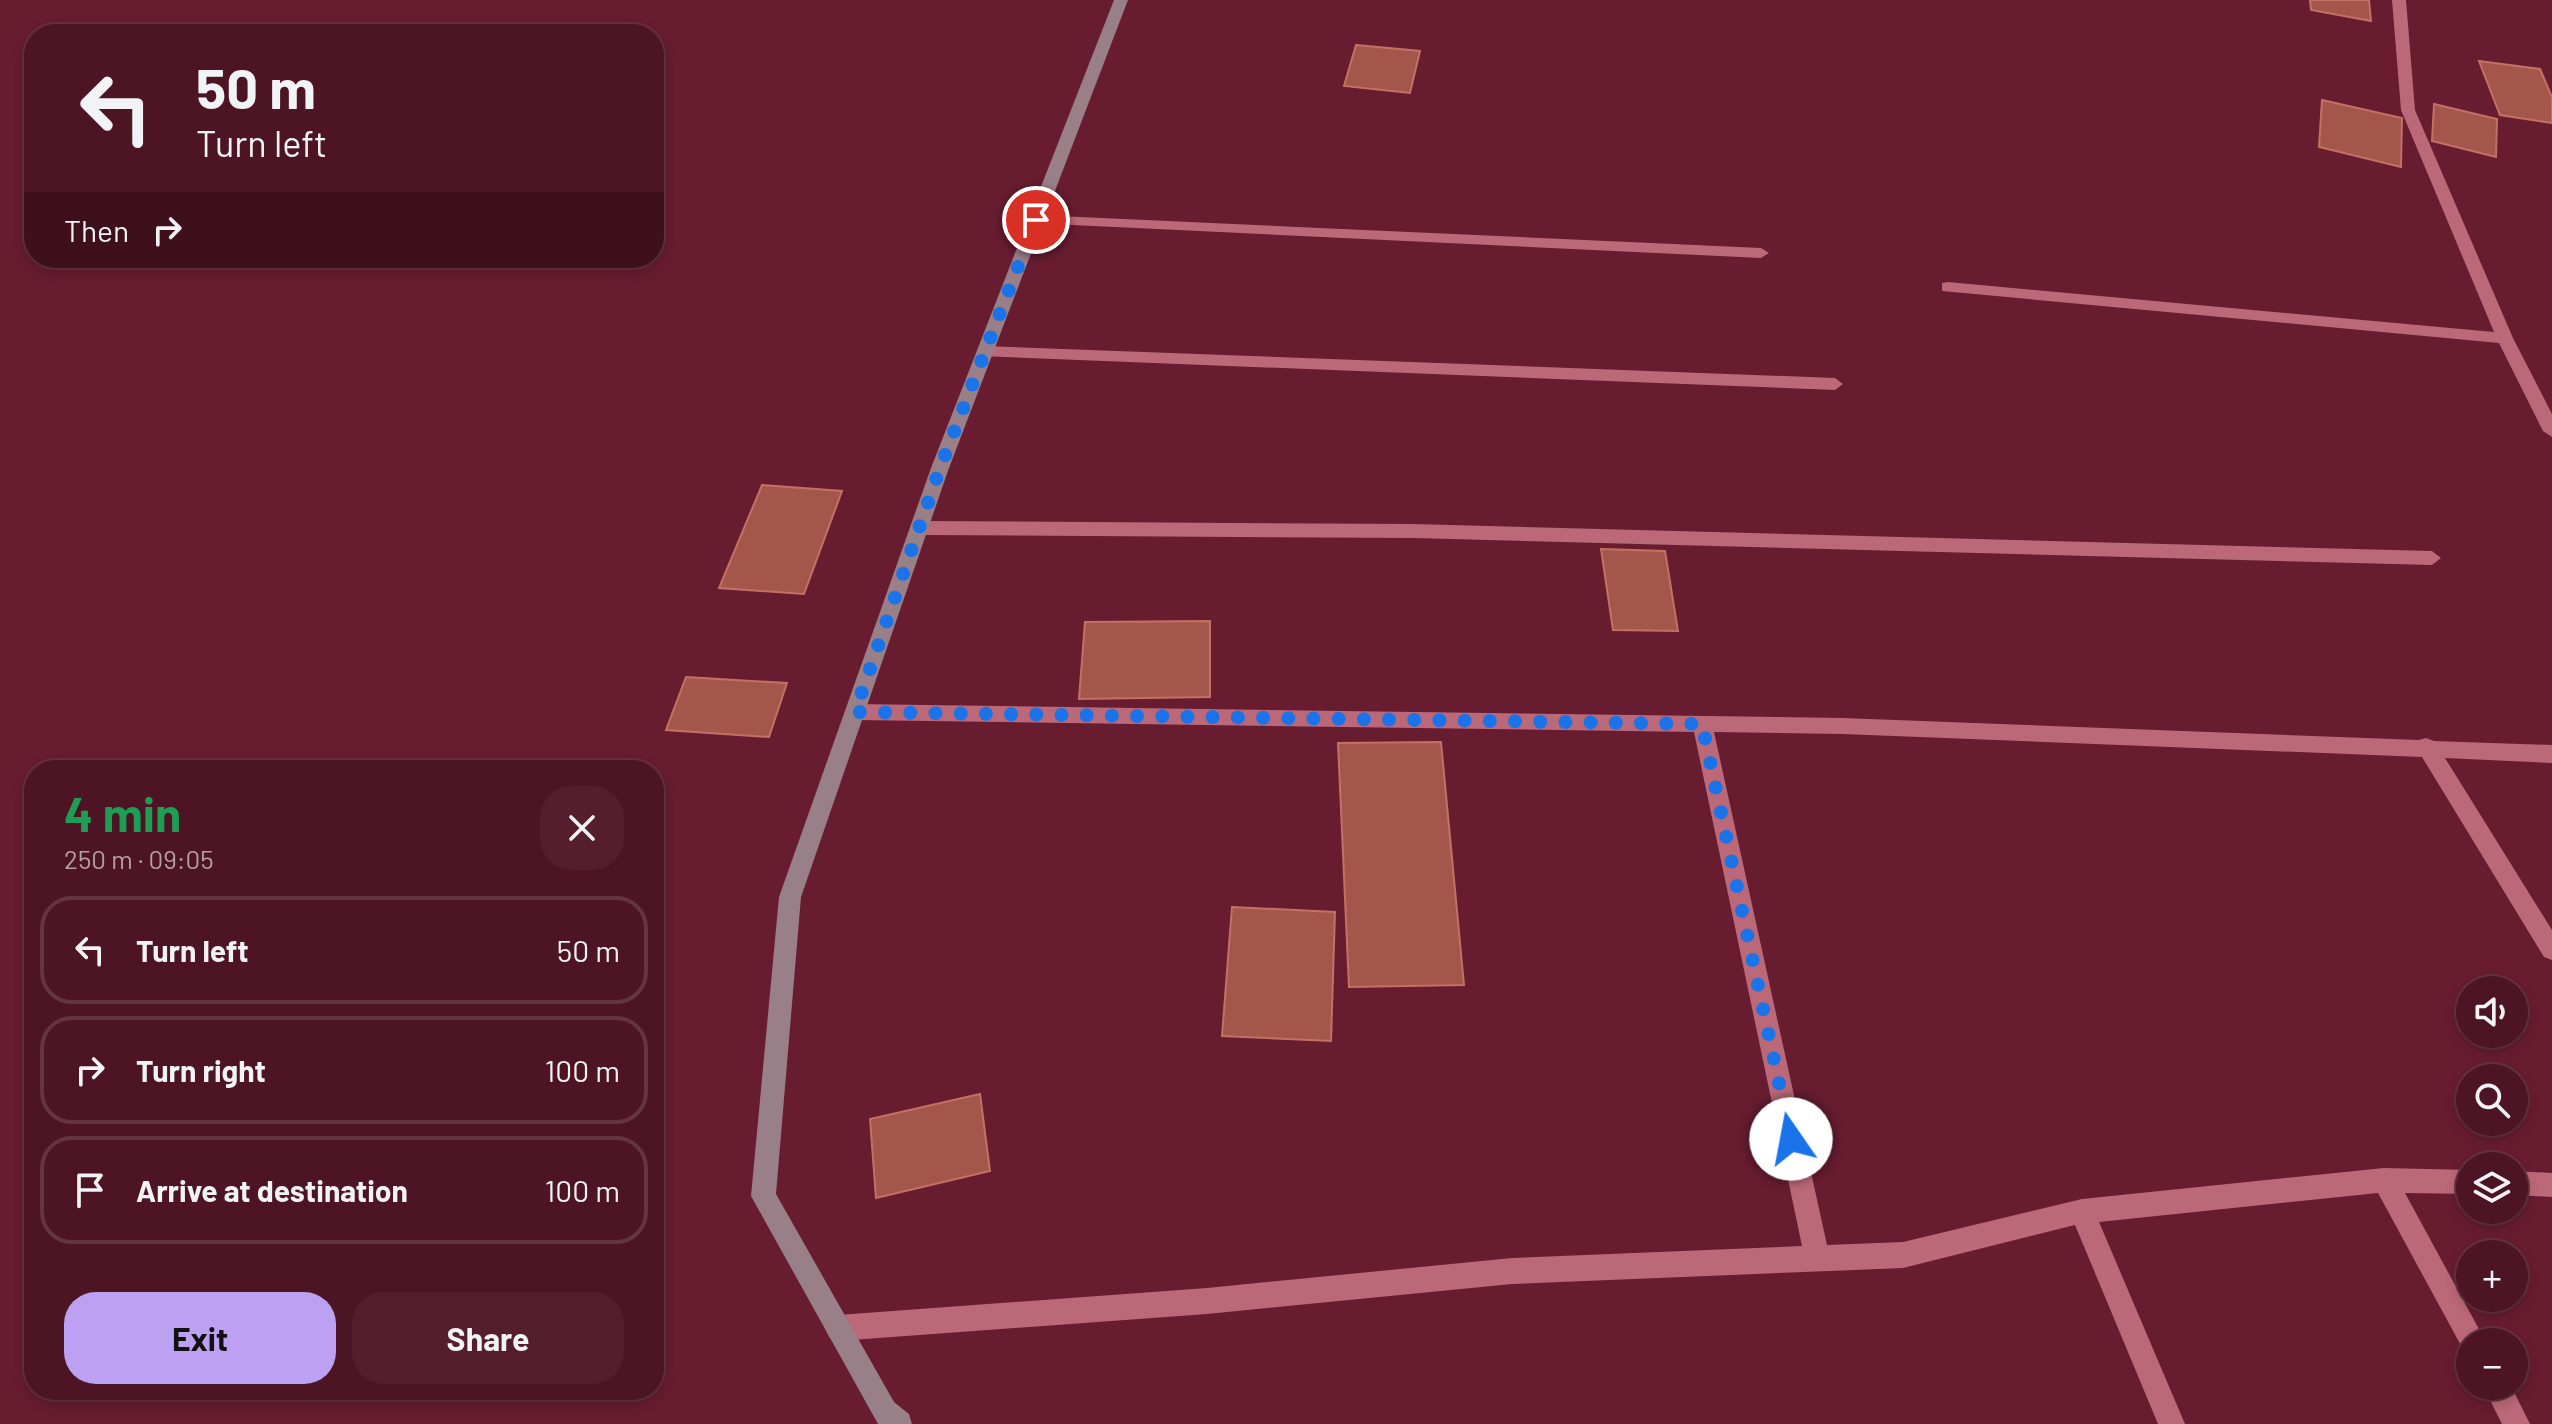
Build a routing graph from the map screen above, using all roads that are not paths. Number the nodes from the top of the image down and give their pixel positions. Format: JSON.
{"nodes":[{"id":1,"x":1121,"y":0,"type":"edge"},
{"id":2,"x":2399,"y":0,"type":"edge"},
{"id":3,"x":1036,"y":220,"type":"junction"},
{"id":4,"x":1761,"y":253,"type":"dead end"},
{"id":5,"x":1948,"y":287,"type":"dead end"},
{"id":6,"x":2505,"y":338,"type":"junction"},
{"id":7,"x":985,"y":352,"type":"junction"},
{"id":8,"x":1835,"y":384,"type":"dead end"},
{"id":9,"x":2552,"y":431,"type":"edge"},
{"id":10,"x":920,"y":528,"type":"junction"},
{"id":11,"x":2432,"y":558,"type":"dead end"},
{"id":12,"x":855,"y":712,"type":"junction"},
{"id":13,"x":1702,"y":724,"type":"junction"},
{"id":14,"x":2426,"y":746,"type":"junction"},
{"id":15,"x":2552,"y":754,"type":"edge"},
{"id":16,"x":2552,"y":950,"type":"edge"},
{"id":17,"x":2384,"y":1180,"type":"junction"},
{"id":18,"x":2456,"y":1182,"type":"edge"},
{"id":19,"x":2528,"y":1184,"type":"edge"},
{"id":20,"x":2552,"y":1185,"type":"edge"},
{"id":21,"x":2082,"y":1211,"type":"junction"},
{"id":22,"x":1817,"y":1258,"type":"junction"},
{"id":23,"x":838,"y":1328,"type":"junction"},
{"id":24,"x":2465,"y":1328,"type":"edge"},
{"id":25,"x":2504,"y":1400,"type":"edge"},
{"id":26,"x":899,"y":1424,"type":"edge"},
{"id":27,"x":2172,"y":1424,"type":"edge"},
{"id":28,"x":2517,"y":1424,"type":"edge"}],
"edges":[{"from":1,"to":3,"type":"main road"},
{"from":2,"to":6,"type":"street"},
{"from":3,"to":4,"type":"street"},
{"from":3,"to":7,"type":"main road"},
{"from":5,"to":6,"type":"street"},
{"from":6,"to":9,"type":"street"},
{"from":7,"to":8,"type":"street"},
{"from":7,"to":10,"type":"main road"},
{"from":10,"to":11,"type":"street"},
{"from":10,"to":12,"type":"main road"},
{"from":12,"to":13,"type":"street"},
{"from":12,"to":23,"type":"main road"},
{"from":13,"to":14,"type":"street"},
{"from":13,"to":22,"type":"street"},
{"from":14,"to":15,"type":"street"},
{"from":14,"to":16,"type":"street"},
{"from":17,"to":18,"type":"street"},
{"from":17,"to":21,"type":"street"},
{"from":17,"to":24,"type":"street"},
{"from":19,"to":20,"type":"street"},
{"from":21,"to":22,"type":"street"},
{"from":21,"to":27,"type":"street"},
{"from":22,"to":23,"type":"street"},
{"from":23,"to":26,"type":"main road"},
{"from":25,"to":28,"type":"street"}]}
